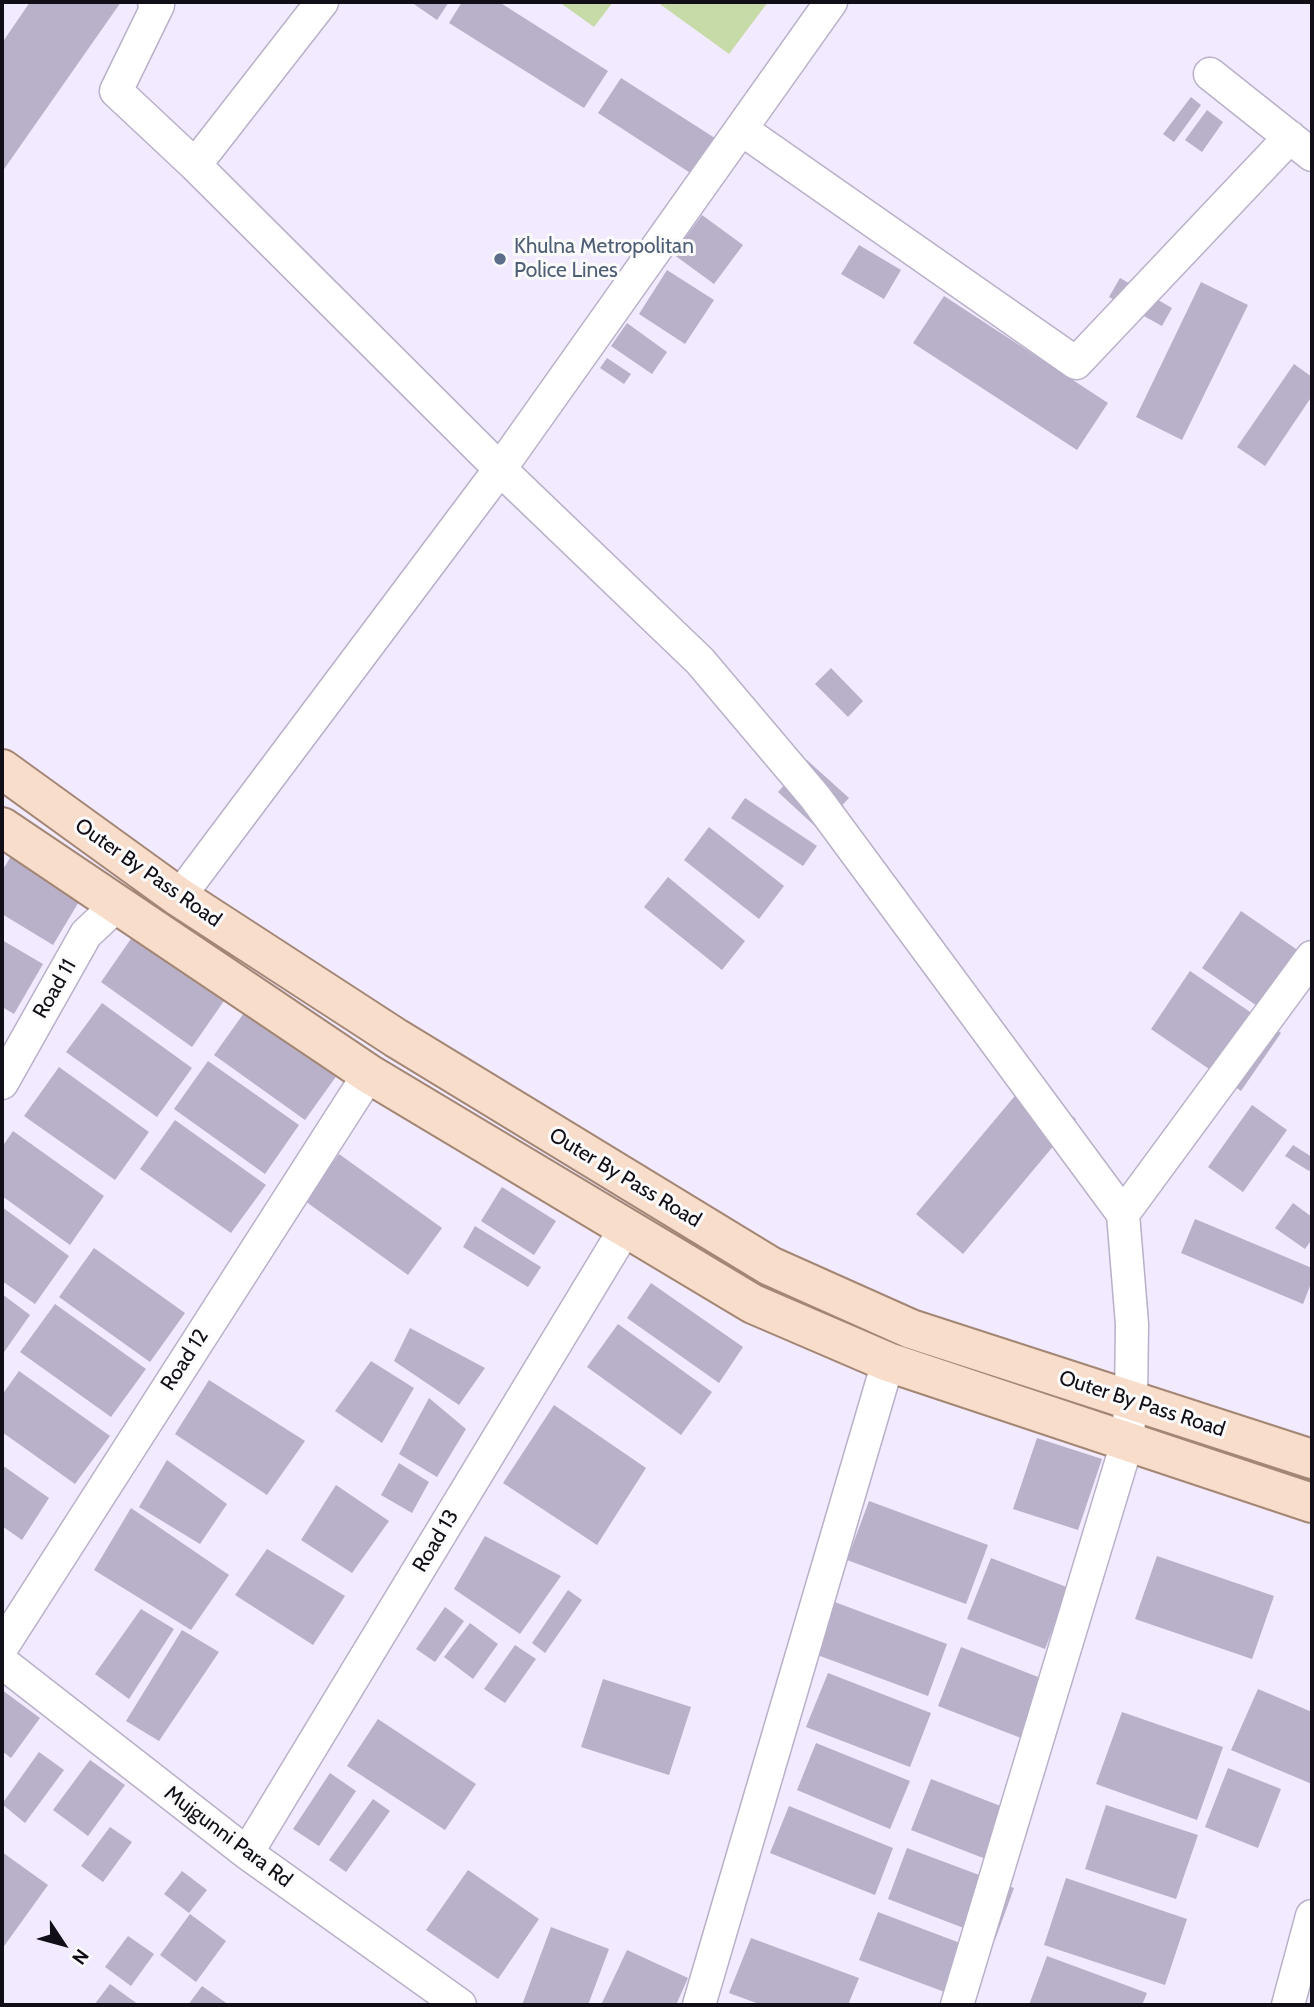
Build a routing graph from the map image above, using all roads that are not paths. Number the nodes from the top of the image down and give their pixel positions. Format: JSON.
{"nodes":[{"id":1,"x":154,"y":2,"type":"edge"},
{"id":2,"x":322,"y":2,"type":"edge"},
{"id":3,"x":831,"y":2,"type":"edge"},
{"id":4,"x":1210,"y":74,"type":"dead end"},
{"id":5,"x":741,"y":129,"type":"junction"},
{"id":6,"x":1301,"y":146,"type":"edge"},
{"id":7,"x":195,"y":164,"type":"junction"},
{"id":8,"x":500,"y":469,"type":"junction"},
{"id":9,"x":2,"y":769,"type":"edge"},
{"id":10,"x":2,"y":827,"type":"edge"},
{"id":11,"x":179,"y":897,"type":"junction"},
{"id":12,"x":118,"y":904,"type":"junction"},
{"id":13,"x":1312,"y":957,"type":"edge"},
{"id":14,"x":369,"y":1073,"type":"junction"},
{"id":15,"x":2,"y":1083,"type":"edge"},
{"id":16,"x":1123,"y":1214,"type":"junction"},
{"id":17,"x":625,"y":1229,"type":"junction"},
{"id":18,"x":888,"y":1362,"type":"junction"},
{"id":19,"x":1131,"y":1400,"type":"junction"},
{"id":20,"x":1127,"y":1443,"type":"junction"},
{"id":21,"x":1312,"y":1460,"type":"edge"},
{"id":22,"x":1312,"y":1503,"type":"edge"},
{"id":23,"x":2,"y":1647,"type":"edge"},
{"id":24,"x":2,"y":1661,"type":"edge"},
{"id":25,"x":247,"y":1853,"type":"junction"},
{"id":26,"x":1312,"y":1916,"type":"edge"},
{"id":27,"x":460,"y":2005,"type":"edge"},
{"id":28,"x":699,"y":2005,"type":"edge"},
{"id":29,"x":957,"y":2005,"type":"edge"},
{"id":30,"x":1288,"y":2005,"type":"edge"}],
"edges":[{"from":1,"to":7,"type":"street"},
{"from":2,"to":7,"type":"street"},
{"from":3,"to":5,"type":"street"},
{"from":4,"to":6,"type":"street"},
{"from":5,"to":6,"type":"street"},
{"from":5,"to":8,"type":"street"},
{"from":7,"to":8,"type":"street"},
{"from":8,"to":11,"type":"street"},
{"from":8,"to":16,"type":"street"},
{"from":9,"to":11,"type":"main road","name":"Outer By Pass Road"},
{"from":10,"to":12,"type":"main road","name":"Outer By Pass Road"},
{"from":11,"to":19,"type":"main road","name":"Outer By Pass Road"},
{"from":12,"to":14,"type":"main road","name":"Outer By Pass Road"},
{"from":12,"to":15,"type":"street","name":"Road 11"},
{"from":13,"to":16,"type":"street"},
{"from":14,"to":17,"type":"main road","name":"Outer By Pass Road"},
{"from":14,"to":23,"type":"street","name":"Road 12"},
{"from":16,"to":19,"type":"street"},
{"from":17,"to":18,"type":"main road","name":"Outer By Pass Road"},
{"from":17,"to":25,"type":"street","name":"Road 13"},
{"from":18,"to":20,"type":"main road","name":"Outer By Pass Road"},
{"from":18,"to":28,"type":"street"},
{"from":19,"to":20,"type":"street"},
{"from":19,"to":21,"type":"main road","name":"Outer By Pass Road"},
{"from":20,"to":22,"type":"main road","name":"Outer By Pass Road"},
{"from":20,"to":29,"type":"street"},
{"from":24,"to":25,"type":"street","name":"Mujgunni Para Rd"},
{"from":25,"to":27,"type":"street","name":"Mujgunni Para Rd"},
{"from":26,"to":30,"type":"street"}]}
